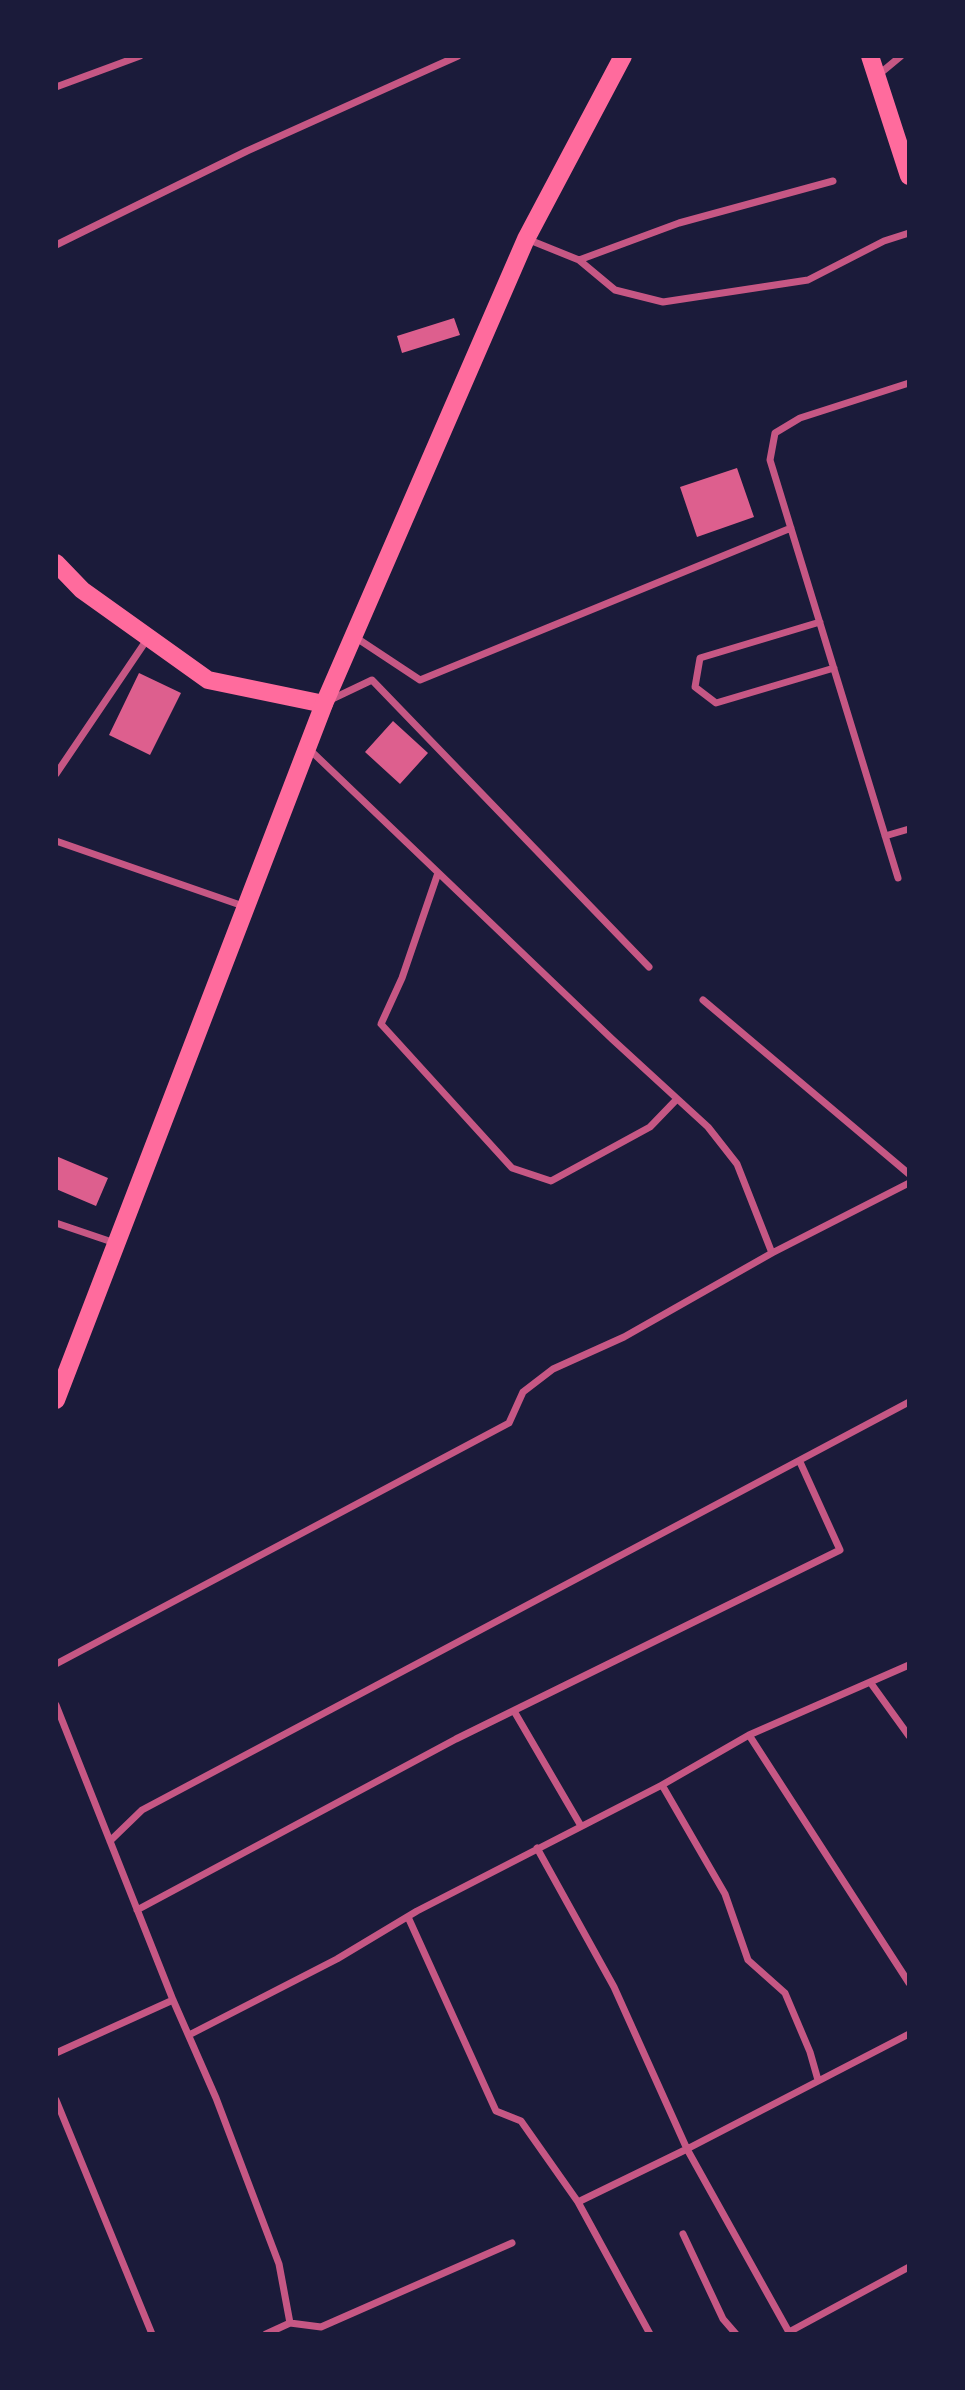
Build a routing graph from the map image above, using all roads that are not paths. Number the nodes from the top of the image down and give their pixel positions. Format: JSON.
{"nodes":[{"id":1,"x":140,"y":56,"type":"edge"},
{"id":2,"x":458,"y":56,"type":"edge"},
{"id":3,"x":623,"y":56,"type":"edge"},
{"id":4,"x":870,"y":56,"type":"edge"},
{"id":5,"x":901,"y":56,"type":"edge"},
{"id":6,"x":876,"y":76,"type":"junction"},
{"id":7,"x":56,"y":87,"type":"edge"},
{"id":8,"x":909,"y":176,"type":"edge"},
{"id":9,"x":833,"y":181,"type":"dead end"},
{"id":10,"x":909,"y":233,"type":"edge"},
{"id":11,"x":526,"y":239,"type":"junction"},
{"id":12,"x":56,"y":245,"type":"edge"},
{"id":13,"x":579,"y":260,"type":"junction"},
{"id":14,"x":909,"y":383,"type":"edge"},
{"id":15,"x":791,"y":528,"type":"junction"},
{"id":16,"x":56,"y":563,"type":"edge"},
{"id":17,"x":820,"y":622,"type":"junction"},
{"id":18,"x":148,"y":637,"type":"junction"},
{"id":19,"x":354,"y":637,"type":"junction"},
{"id":20,"x":834,"y":668,"type":"junction"},
{"id":21,"x":324,"y":704,"type":"junction"},
{"id":22,"x":308,"y":749,"type":"junction"},
{"id":23,"x":56,"y":774,"type":"edge"},
{"id":24,"x":909,"y":829,"type":"edge"},
{"id":25,"x":885,"y":836,"type":"junction"},
{"id":26,"x":56,"y":841,"type":"edge"},
{"id":27,"x":438,"y":873,"type":"junction"},
{"id":28,"x":898,"y":878,"type":"dead end"},
{"id":29,"x":247,"y":908,"type":"junction"},
{"id":30,"x":649,"y":967,"type":"dead end"},
{"id":31,"x":703,"y":1000,"type":"dead end"},
{"id":32,"x":677,"y":1099,"type":"junction"},
{"id":33,"x":909,"y":1174,"type":"edge"},
{"id":34,"x":909,"y":1183,"type":"edge"},
{"id":35,"x":56,"y":1223,"type":"edge"},
{"id":36,"x":117,"y":1244,"type":"junction"},
{"id":37,"x":772,"y":1253,"type":"junction"},
{"id":38,"x":56,"y":1401,"type":"edge"},
{"id":39,"x":909,"y":1402,"type":"edge"},
{"id":40,"x":800,"y":1462,"type":"junction"},
{"id":41,"x":56,"y":1664,"type":"edge"},
{"id":42,"x":909,"y":1665,"type":"edge"},
{"id":43,"x":870,"y":1682,"type":"junction"},
{"id":44,"x":56,"y":1706,"type":"edge"},
{"id":45,"x":514,"y":1710,"type":"junction"},
{"id":46,"x":749,"y":1735,"type":"junction"},
{"id":47,"x":909,"y":1735,"type":"edge"},
{"id":48,"x":662,"y":1785,"type":"junction"},
{"id":49,"x":580,"y":1826,"type":"junction"},
{"id":50,"x":110,"y":1841,"type":"junction"},
{"id":51,"x":537,"y":1848,"type":"junction"},
{"id":52,"x":137,"y":1910,"type":"junction"},
{"id":53,"x":408,"y":1917,"type":"junction"},
{"id":54,"x":909,"y":1983,"type":"edge"},
{"id":55,"x":173,"y":2000,"type":"junction"},
{"id":56,"x":909,"y":2034,"type":"edge"},
{"id":57,"x":188,"y":2035,"type":"junction"},
{"id":58,"x":56,"y":2053,"type":"edge"},
{"id":59,"x":818,"y":2080,"type":"junction"},
{"id":60,"x":56,"y":2100,"type":"edge"},
{"id":61,"x":687,"y":2148,"type":"junction"},
{"id":62,"x":578,"y":2202,"type":"junction"},
{"id":63,"x":683,"y":2234,"type":"dead end"},
{"id":64,"x":512,"y":2243,"type":"dead end"},
{"id":65,"x":909,"y":2267,"type":"edge"},
{"id":66,"x":290,"y":2323,"type":"junction"},
{"id":67,"x":789,"y":2333,"type":"edge"},
{"id":68,"x":152,"y":2334,"type":"edge"},
{"id":69,"x":266,"y":2334,"type":"edge"},
{"id":70,"x":650,"y":2334,"type":"edge"},
{"id":71,"x":736,"y":2334,"type":"edge"}],
"edges":[{"from":1,"to":7,"type":"street"},
{"from":2,"to":12,"type":"street"},
{"from":3,"to":11,"type":"main road"},
{"from":4,"to":6,"type":"main road"},
{"from":5,"to":6,"type":"street"},
{"from":6,"to":8,"type":"main road"},
{"from":9,"to":13,"type":"street"},
{"from":10,"to":13,"type":"street"},
{"from":11,"to":13,"type":"street"},
{"from":11,"to":19,"type":"main road"},
{"from":14,"to":15,"type":"street"},
{"from":15,"to":17,"type":"street"},
{"from":15,"to":19,"type":"street"},
{"from":16,"to":18,"type":"main road"},
{"from":17,"to":20,"type":"street"},
{"from":17,"to":20,"type":"street"},
{"from":18,"to":21,"type":"main road"},
{"from":18,"to":23,"type":"street"},
{"from":19,"to":21,"type":"main road"},
{"from":20,"to":25,"type":"street"},
{"from":21,"to":22,"type":"main road"},
{"from":21,"to":30,"type":"street"},
{"from":22,"to":27,"type":"street"},
{"from":22,"to":29,"type":"main road"},
{"from":24,"to":25,"type":"street"},
{"from":25,"to":28,"type":"street"},
{"from":26,"to":29,"type":"street"},
{"from":27,"to":32,"type":"street"},
{"from":27,"to":32,"type":"street"},
{"from":29,"to":36,"type":"main road"},
{"from":31,"to":33,"type":"street"},
{"from":32,"to":37,"type":"street"},
{"from":34,"to":37,"type":"street"},
{"from":35,"to":36,"type":"street"},
{"from":36,"to":38,"type":"main road"},
{"from":37,"to":41,"type":"street"},
{"from":39,"to":40,"type":"street"},
{"from":40,"to":45,"type":"street"},
{"from":40,"to":50,"type":"street"},
{"from":42,"to":43,"type":"street"},
{"from":43,"to":46,"type":"street"},
{"from":43,"to":47,"type":"street"},
{"from":44,"to":50,"type":"street"},
{"from":45,"to":49,"type":"street"},
{"from":45,"to":52,"type":"street"},
{"from":46,"to":48,"type":"street"},
{"from":46,"to":54,"type":"street"},
{"from":48,"to":49,"type":"street"},
{"from":48,"to":59,"type":"street"},
{"from":49,"to":51,"type":"street"},
{"from":50,"to":52,"type":"street"},
{"from":51,"to":53,"type":"street"},
{"from":51,"to":61,"type":"street"},
{"from":52,"to":55,"type":"street"},
{"from":53,"to":57,"type":"street"},
{"from":53,"to":62,"type":"street"},
{"from":55,"to":57,"type":"street"},
{"from":55,"to":58,"type":"street"},
{"from":56,"to":59,"type":"street"},
{"from":57,"to":66,"type":"street"},
{"from":59,"to":61,"type":"street"},
{"from":60,"to":68,"type":"street"},
{"from":61,"to":62,"type":"street"},
{"from":61,"to":67,"type":"street"},
{"from":62,"to":70,"type":"street"},
{"from":63,"to":71,"type":"street"},
{"from":64,"to":66,"type":"street"},
{"from":65,"to":67,"type":"street"},
{"from":66,"to":69,"type":"street"}]}
